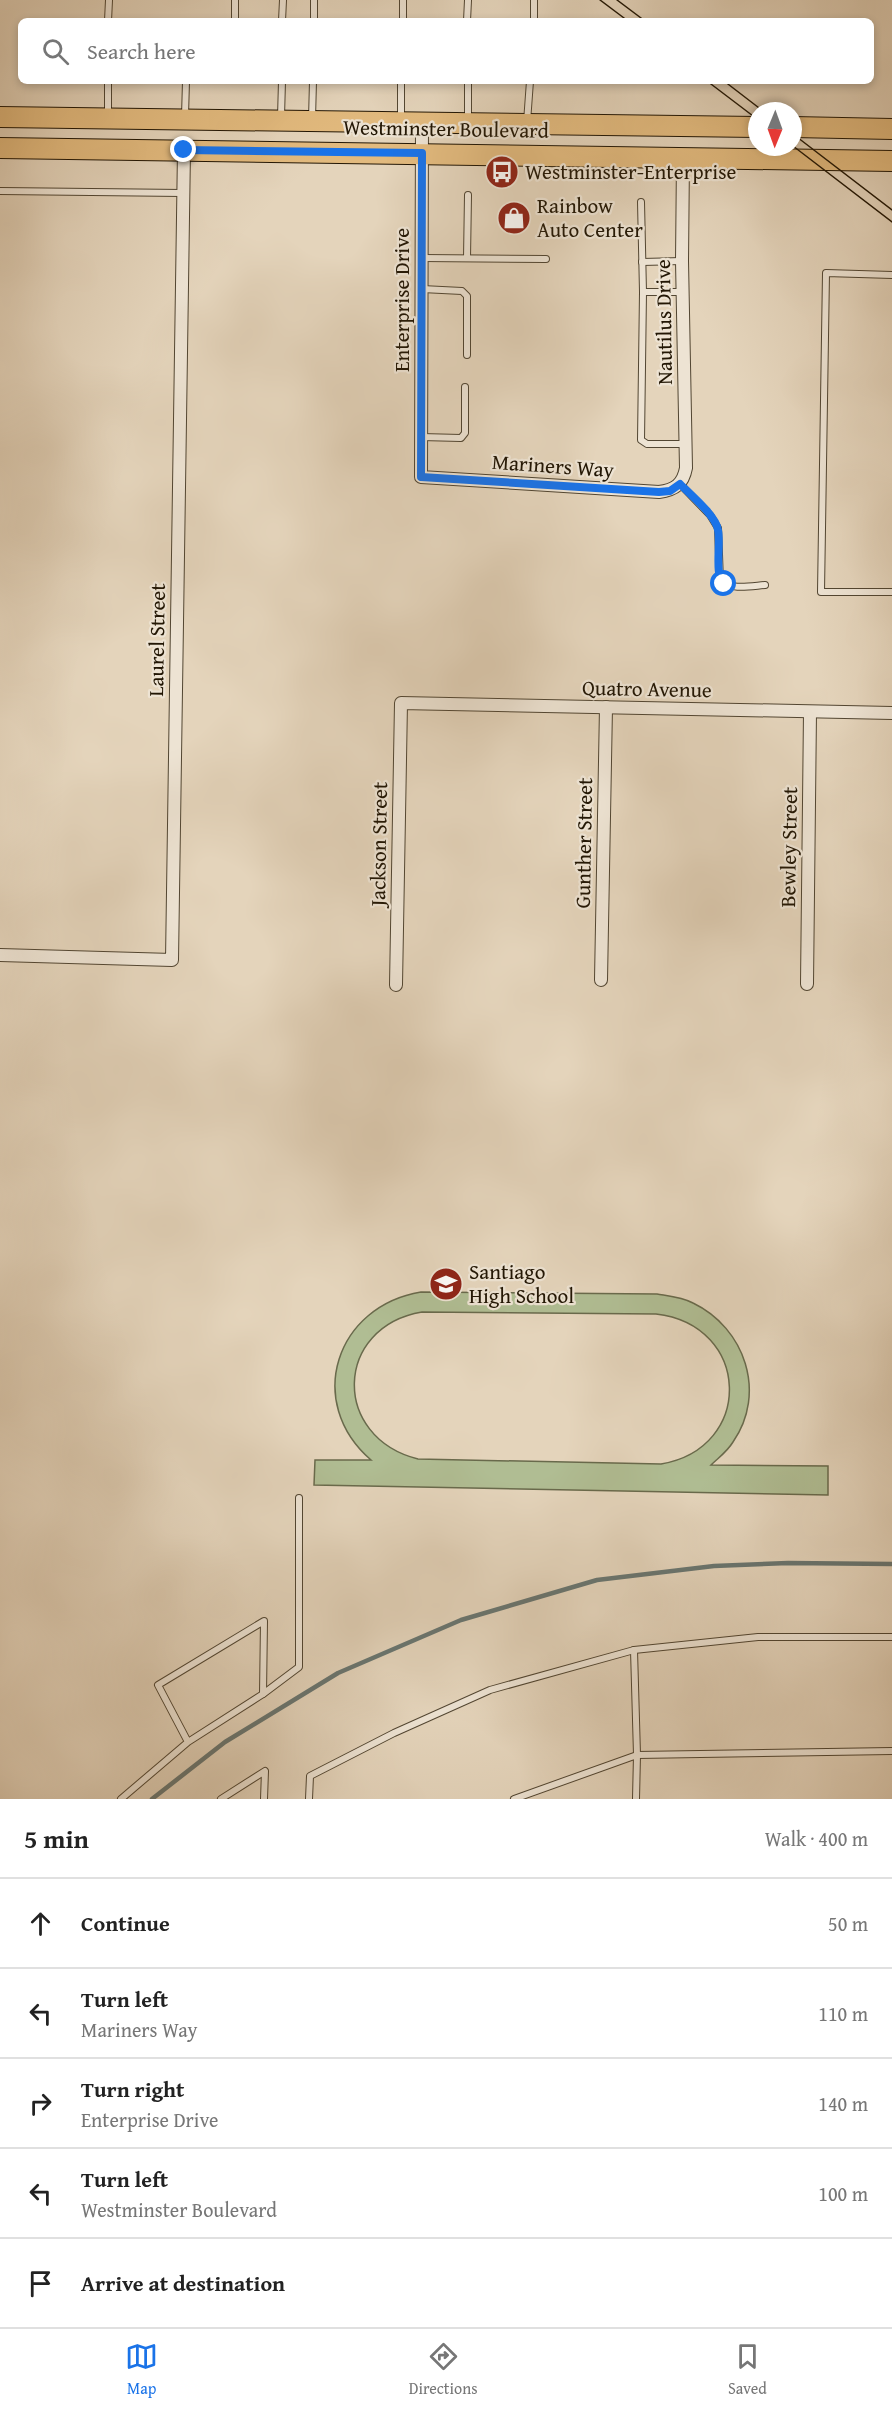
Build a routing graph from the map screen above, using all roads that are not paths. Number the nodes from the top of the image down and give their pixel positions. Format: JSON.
{"nodes":[{"id":1,"x":108,"y":0,"type":"edge"},
{"id":2,"x":235,"y":0,"type":"edge"},
{"id":3,"x":283,"y":0,"type":"edge"},
{"id":4,"x":314,"y":0,"type":"edge"},
{"id":5,"x":403,"y":0,"type":"edge"},
{"id":6,"x":468,"y":0,"type":"edge"},
{"id":7,"x":534,"y":0,"type":"edge"},
{"id":8,"x":108,"y":18,"type":"edge"},
{"id":9,"x":235,"y":18,"type":"edge"},
{"id":10,"x":282,"y":18,"type":"edge"},
{"id":11,"x":314,"y":18,"type":"edge"},
{"id":12,"x":402,"y":18,"type":"edge"},
{"id":13,"x":467,"y":18,"type":"edge"},
{"id":14,"x":534,"y":18,"type":"edge"},
{"id":15,"x":108,"y":84,"type":"edge"},
{"id":16,"x":186,"y":84,"type":"edge"},
{"id":17,"x":282,"y":84,"type":"edge"},
{"id":18,"x":313,"y":84,"type":"edge"},
{"id":19,"x":401,"y":84,"type":"edge"},
{"id":20,"x":468,"y":84,"type":"edge"},
{"id":21,"x":530,"y":84,"type":"edge"},
{"id":22,"x":0,"y":117,"type":"edge"},
{"id":23,"x":108,"y":118,"type":"junction"},
{"id":24,"x":185,"y":119,"type":"junction"},
{"id":25,"x":281,"y":121,"type":"junction"},
{"id":26,"x":312,"y":121,"type":"junction"},
{"id":27,"x":401,"y":122,"type":"junction"},
{"id":28,"x":422,"y":123,"type":"junction"},
{"id":29,"x":468,"y":124,"type":"junction"},
{"id":30,"x":527,"y":124,"type":"junction"},
{"id":31,"x":748,"y":127,"type":"edge"},
{"id":32,"x":802,"y":128,"type":"edge"},
{"id":33,"x":892,"y":129,"type":"edge"},
{"id":34,"x":0,"y":148,"type":"edge"},
{"id":35,"x":184,"y":150,"type":"junction"},
{"id":36,"x":422,"y":153,"type":"junction"},
{"id":37,"x":684,"y":158,"type":"junction"},
{"id":38,"x":892,"y":161,"type":"edge"},
{"id":39,"x":0,"y":191,"type":"edge"},
{"id":40,"x":183,"y":193,"type":"junction"},
{"id":41,"x":468,"y":195,"type":"dead end"},
{"id":42,"x":641,"y":202,"type":"dead end"},
{"id":43,"x":422,"y":258,"type":"junction"},
{"id":44,"x":467,"y":258,"type":"junction"},
{"id":45,"x":546,"y":259,"type":"dead end"},
{"id":46,"x":682,"y":261,"type":"junction"},
{"id":47,"x":642,"y":262,"type":"junction"},
{"id":48,"x":892,"y":275,"type":"edge"},
{"id":49,"x":422,"y":289,"type":"junction"},
{"id":50,"x":643,"y":292,"type":"junction"},
{"id":51,"x":683,"y":292,"type":"junction"},
{"id":52,"x":466,"y":355,"type":"dead end"},
{"id":53,"x":465,"y":387,"type":"dead end"},
{"id":54,"x":421,"y":437,"type":"junction"},
{"id":55,"x":685,"y":444,"type":"junction"},
{"id":56,"x":421,"y":477,"type":"joint"},
{"id":57,"x":680,"y":484,"type":"junction"},
{"id":58,"x":765,"y":585,"type":"dead end"},
{"id":59,"x":892,"y":592,"type":"edge"},
{"id":60,"x":401,"y":703,"type":"joint"},
{"id":61,"x":606,"y":707,"type":"junction"},
{"id":62,"x":810,"y":712,"type":"junction"},
{"id":63,"x":892,"y":713,"type":"edge"},
{"id":64,"x":0,"y":956,"type":"edge"},
{"id":65,"x":601,"y":980,"type":"dead end"},
{"id":66,"x":807,"y":984,"type":"dead end"},
{"id":67,"x":396,"y":985,"type":"dead end"},
{"id":68,"x":299,"y":1498,"type":"dead end"},
{"id":69,"x":892,"y":1637,"type":"edge"},
{"id":70,"x":634,"y":1650,"type":"junction"},
{"id":71,"x":263,"y":1694,"type":"junction"},
{"id":72,"x":188,"y":1742,"type":"junction"},
{"id":73,"x":892,"y":1751,"type":"edge"},
{"id":74,"x":637,"y":1755,"type":"junction"},
{"id":75,"x":521,"y":1797,"type":"edge"},
{"id":76,"x":121,"y":1799,"type":"edge"},
{"id":77,"x":221,"y":1799,"type":"edge"},
{"id":78,"x":264,"y":1799,"type":"edge"},
{"id":79,"x":309,"y":1799,"type":"edge"},
{"id":80,"x":514,"y":1799,"type":"edge"},
{"id":81,"x":636,"y":1799,"type":"edge"}],
"edges":[{"from":1,"to":8,"type":"lane"},
{"from":2,"to":9,"type":"lane"},
{"from":3,"to":10,"type":"lane"},
{"from":4,"to":11,"type":"lane"},
{"from":5,"to":12,"type":"lane"},
{"from":6,"to":13,"type":"lane"},
{"from":7,"to":14,"type":"lane"},
{"from":15,"to":23,"type":"lane"},
{"from":16,"to":24,"type":"lane"},
{"from":17,"to":25,"type":"lane"},
{"from":18,"to":26,"type":"lane"},
{"from":19,"to":27,"type":"lane"},
{"from":20,"to":29,"type":"lane"},
{"from":21,"to":30,"type":"lane"},
{"from":22,"to":23,"type":"main road","name":"Westminster Boulevard"},
{"from":23,"to":24,"type":"main road","name":"Westminster Boulevard"},
{"from":24,"to":25,"type":"main road","name":"Westminster Boulevard"},
{"from":25,"to":26,"type":"main road","name":"Westminster Boulevard"},
{"from":26,"to":27,"type":"main road","name":"Westminster Boulevard"},
{"from":27,"to":28,"type":"main road","name":"Westminster Boulevard"},
{"from":28,"to":29,"type":"main road","name":"Westminster Boulevard"},
{"from":28,"to":36,"type":"street","name":"Enterprise Drive"},
{"from":29,"to":30,"type":"main road","name":"Westminster Boulevard"},
{"from":30,"to":31,"type":"main road","name":"Westminster Boulevard"},
{"from":32,"to":33,"type":"main road"},
{"from":34,"to":35,"type":"main road","name":"Westminster Boulevard"},
{"from":35,"to":36,"type":"main road","name":"Westminster Boulevard"},
{"from":35,"to":40,"type":"street","name":"Laurel Street"},
{"from":36,"to":37,"type":"main road","name":"Westminster Boulevard"},
{"from":36,"to":43,"type":"street","name":"Enterprise Drive"},
{"from":37,"to":38,"type":"main road","name":"Westminster Boulevard"},
{"from":37,"to":46,"type":"street","name":"Nautilus Drive"},
{"from":39,"to":40,"type":"lane"},
{"from":40,"to":64,"type":"street","name":"Laurel Street"},
{"from":41,"to":44,"type":"lane"},
{"from":42,"to":47,"type":"lane"},
{"from":43,"to":44,"type":"lane"},
{"from":43,"to":49,"type":"street","name":"Enterprise Drive"},
{"from":44,"to":45,"type":"lane"},
{"from":46,"to":47,"type":"lane"},
{"from":46,"to":51,"type":"street","name":"Nautilus Drive"},
{"from":47,"to":50,"type":"lane"},
{"from":48,"to":59,"type":"lane"},
{"from":49,"to":52,"type":"lane"},
{"from":49,"to":54,"type":"street","name":"Enterprise Drive"},
{"from":50,"to":51,"type":"lane"},
{"from":50,"to":55,"type":"lane"},
{"from":51,"to":55,"type":"street","name":"Nautilus Drive"},
{"from":53,"to":54,"type":"lane"},
{"from":54,"to":56,"type":"street","name":"Enterprise Drive"},
{"from":55,"to":57,"type":"street","name":"Nautilus Drive"},
{"from":56,"to":57,"type":"street","name":"Mariners Way"},
{"from":57,"to":58,"type":"lane"},
{"from":60,"to":61,"type":"street","name":"Quatro Avenue"},
{"from":60,"to":67,"type":"street","name":"Jackson Street"},
{"from":61,"to":62,"type":"street","name":"Quatro Avenue"},
{"from":61,"to":65,"type":"street","name":"Gunther Street"},
{"from":62,"to":63,"type":"street","name":"Quatro Avenue"},
{"from":62,"to":66,"type":"street","name":"Bewley Street"},
{"from":68,"to":71,"type":"lane"},
{"from":69,"to":70,"type":"lane"},
{"from":70,"to":74,"type":"lane"},
{"from":70,"to":79,"type":"lane"},
{"from":71,"to":72,"type":"lane"},
{"from":71,"to":72,"type":"lane"},
{"from":72,"to":76,"type":"lane"},
{"from":73,"to":74,"type":"lane"},
{"from":74,"to":75,"type":"lane"},
{"from":74,"to":81,"type":"lane"},
{"from":75,"to":80,"type":"lane"},
{"from":77,"to":78,"type":"lane"}]}
